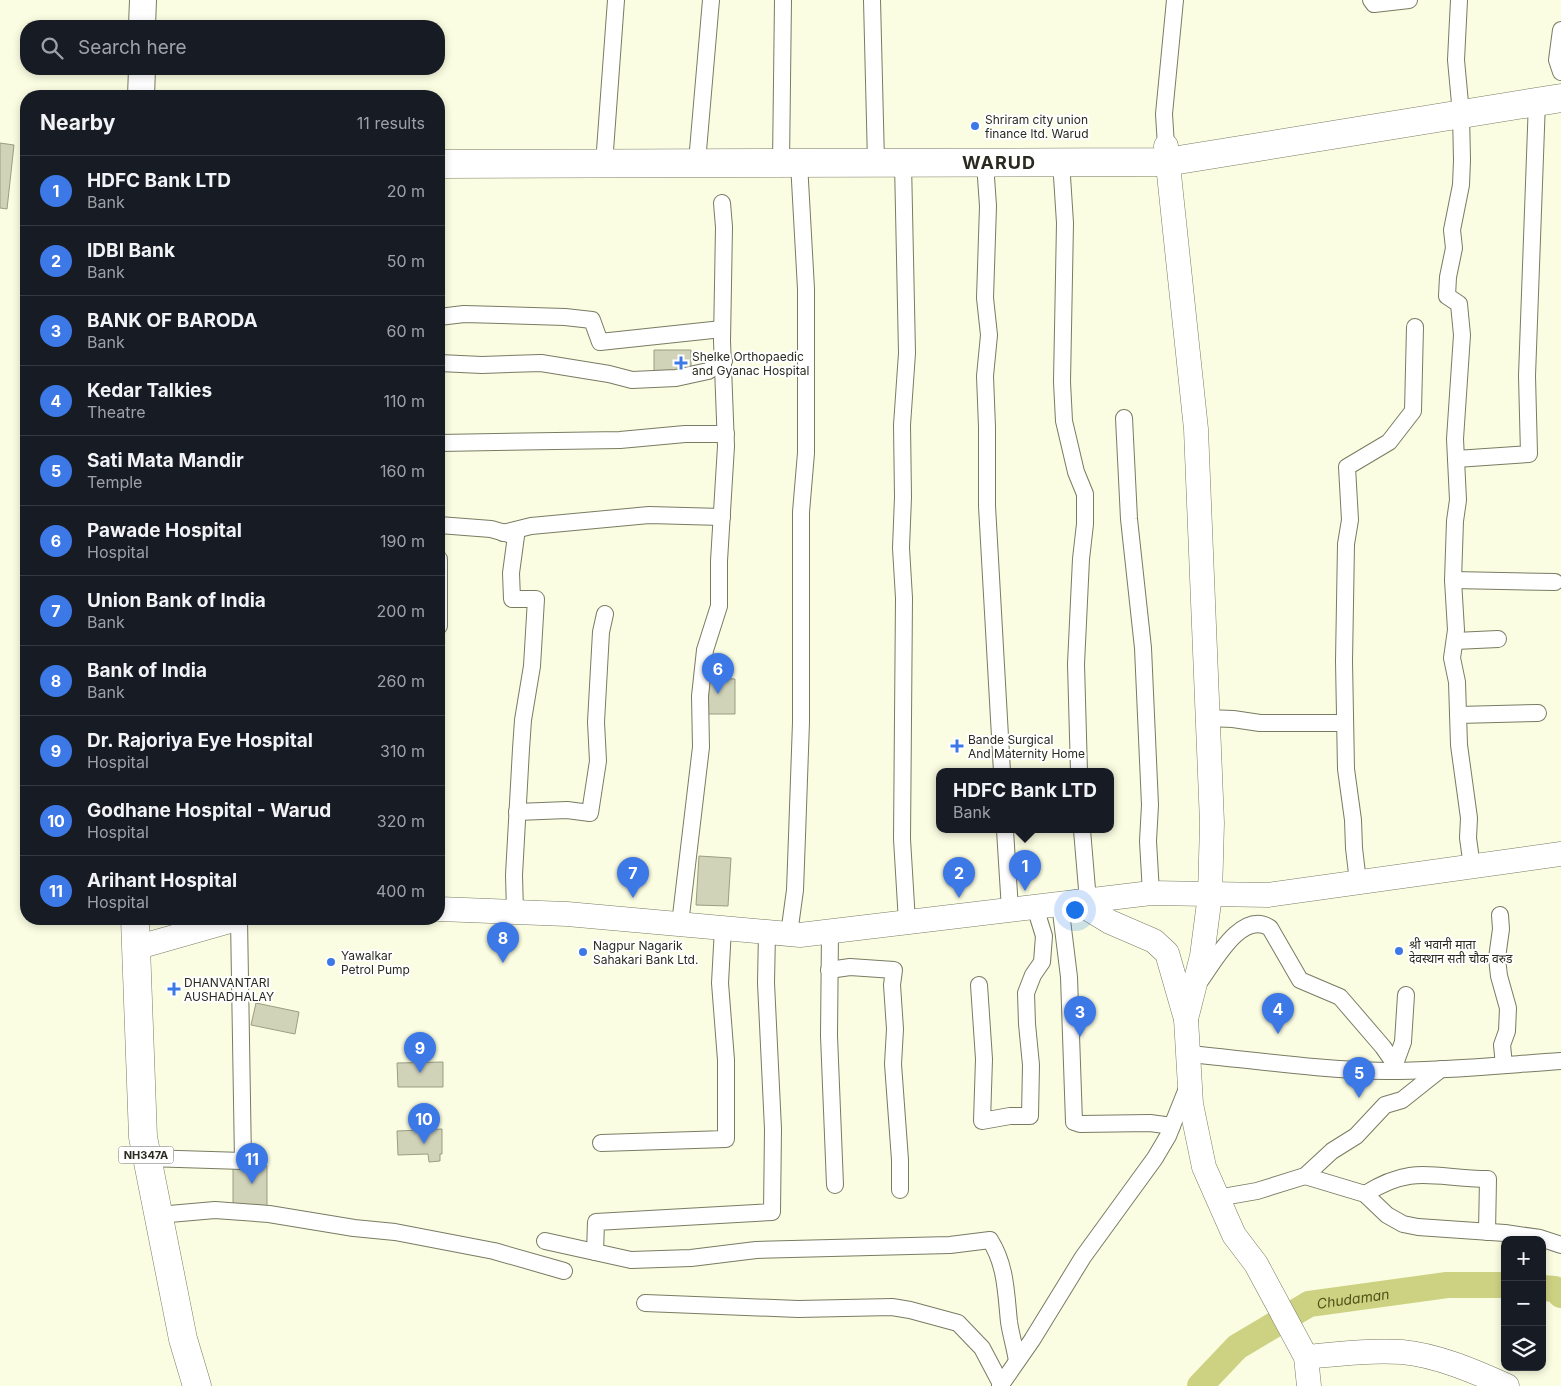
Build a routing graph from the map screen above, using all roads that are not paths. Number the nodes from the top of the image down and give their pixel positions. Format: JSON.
{"nodes":[{"id":1,"x":143,"y":0,"type":"edge"},
{"id":2,"x":616,"y":0,"type":"edge"},
{"id":3,"x":711,"y":0,"type":"edge"},
{"id":4,"x":783,"y":0,"type":"edge"},
{"id":5,"x":872,"y":0,"type":"edge"},
{"id":6,"x":1371,"y":0,"type":"edge"},
{"id":7,"x":1409,"y":0,"type":"edge"},
{"id":8,"x":1459,"y":0,"type":"edge"},
{"id":9,"x":1179,"y":2,"type":"edge"},
{"id":10,"x":142,"y":20,"type":"edge"},
{"id":11,"x":1561,"y":30,"type":"edge"},
{"id":12,"x":1561,"y":72,"type":"edge"},
{"id":13,"x":142,"y":75,"type":"edge"},
{"id":14,"x":1561,"y":84,"type":"edge"},
{"id":15,"x":141,"y":90,"type":"edge"},
{"id":16,"x":1549,"y":100,"type":"edge"},
{"id":17,"x":1460,"y":107,"type":"junction"},
{"id":18,"x":445,"y":148,"type":"edge"},
{"id":19,"x":876,"y":154,"type":"junction"},
{"id":20,"x":1166,"y":154,"type":"junction"},
{"id":21,"x":697,"y":155,"type":"junction"},
{"id":22,"x":604,"y":156,"type":"junction"},
{"id":23,"x":787,"y":158,"type":"junction"},
{"id":24,"x":1061,"y":161,"type":"junction"},
{"id":25,"x":903,"y":162,"type":"junction"},
{"id":26,"x":985,"y":163,"type":"junction"},
{"id":27,"x":445,"y":164,"type":"edge"},
{"id":28,"x":722,"y":203,"type":"dead end"},
{"id":29,"x":445,"y":316,"type":"edge"},
{"id":30,"x":1415,"y":327,"type":"dead end"},
{"id":31,"x":722,"y":330,"type":"junction"},
{"id":32,"x":724,"y":361,"type":"junction"},
{"id":33,"x":445,"y":363,"type":"edge"},
{"id":34,"x":1124,"y":418,"type":"dead end"},
{"id":35,"x":726,"y":434,"type":"junction"},
{"id":36,"x":445,"y":443,"type":"edge"},
{"id":37,"x":1456,"y":459,"type":"junction"},
{"id":38,"x":722,"y":517,"type":"junction"},
{"id":39,"x":445,"y":526,"type":"edge"},
{"id":40,"x":503,"y":533,"type":"junction"},
{"id":41,"x":1453,"y":580,"type":"junction"},
{"id":42,"x":1555,"y":582,"type":"dead end"},
{"id":43,"x":605,"y":614,"type":"dead end"},
{"id":44,"x":1498,"y":639,"type":"dead end"},
{"id":45,"x":1454,"y":640,"type":"junction"},
{"id":46,"x":1538,"y":713,"type":"dead end"},
{"id":47,"x":1458,"y":716,"type":"junction"},
{"id":48,"x":1207,"y":718,"type":"junction"},
{"id":49,"x":1344,"y":723,"type":"junction"},
{"id":50,"x":1002,"y":768,"type":"edge"},
{"id":51,"x":1079,"y":768,"type":"edge"},
{"id":52,"x":517,"y":812,"type":"junction"},
{"id":53,"x":1005,"y":833,"type":"edge"},
{"id":54,"x":1082,"y":833,"type":"edge"},
{"id":55,"x":1561,"y":854,"type":"edge"},
{"id":56,"x":1472,"y":867,"type":"junction"},
{"id":57,"x":1358,"y":882,"type":"junction"},
{"id":58,"x":1151,"y":893,"type":"junction"},
{"id":59,"x":1210,"y":895,"type":"junction"},
{"id":60,"x":1075,"y":902,"type":"junction"},
{"id":61,"x":1035,"y":907,"type":"junction"},
{"id":62,"x":445,"y":908,"type":"edge"},
{"id":63,"x":1010,"y":910,"type":"junction"},
{"id":64,"x":515,"y":912,"type":"junction"},
{"id":65,"x":1500,"y":915,"type":"dead end"},
{"id":66,"x":908,"y":922,"type":"junction"},
{"id":67,"x":680,"y":924,"type":"junction"},
{"id":68,"x":135,"y":925,"type":"edge"},
{"id":69,"x":217,"y":925,"type":"edge"},
{"id":70,"x":238,"y":925,"type":"edge"},
{"id":71,"x":723,"y":928,"type":"junction"},
{"id":72,"x":830,"y":932,"type":"junction"},
{"id":73,"x":778,"y":933,"type":"junction"},
{"id":74,"x":135,"y":948,"type":"junction"},
{"id":75,"x":829,"y":970,"type":"junction"},
{"id":76,"x":979,"y":985,"type":"dead end"},
{"id":77,"x":1193,"y":991,"type":"junction"},
{"id":78,"x":1406,"y":995,"type":"dead end"},
{"id":79,"x":1186,"y":1019,"type":"junction"},
{"id":80,"x":1189,"y":1054,"type":"junction"},
{"id":81,"x":1561,"y":1061,"type":"edge"},
{"id":82,"x":1504,"y":1066,"type":"junction"},
{"id":83,"x":1397,"y":1067,"type":"junction"},
{"id":84,"x":1441,"y":1069,"type":"junction"},
{"id":85,"x":1190,"y":1081,"type":"junction"},
{"id":86,"x":1172,"y":1126,"type":"junction"},
{"id":87,"x":601,"y":1143,"type":"dead end"},
{"id":88,"x":147,"y":1158,"type":"junction"},
{"id":89,"x":1305,"y":1176,"type":"junction"},
{"id":90,"x":835,"y":1185,"type":"dead end"},
{"id":91,"x":900,"y":1190,"type":"dead end"},
{"id":92,"x":1365,"y":1194,"type":"junction"},
{"id":93,"x":1217,"y":1198,"type":"junction"},
{"id":94,"x":158,"y":1214,"type":"junction"},
{"id":95,"x":1488,"y":1232,"type":"junction"},
{"id":96,"x":545,"y":1240,"type":"dead end"},
{"id":97,"x":1561,"y":1244,"type":"edge"},
{"id":98,"x":595,"y":1252,"type":"junction"},
{"id":99,"x":564,"y":1271,"type":"dead end"},
{"id":100,"x":645,"y":1303,"type":"dead end"},
{"id":101,"x":1301,"y":1348,"type":"junction"},
{"id":102,"x":1017,"y":1361,"type":"junction"},
{"id":103,"x":1467,"y":1377,"type":"edge"},
{"id":104,"x":1000,"y":1385,"type":"edge"},
{"id":105,"x":197,"y":1386,"type":"edge"},
{"id":106,"x":1309,"y":1386,"type":"edge"},
{"id":107,"x":1507,"y":1386,"type":"edge"}],
"edges":[{"from":1,"to":10,"type":"main road"},
{"from":2,"to":22,"type":"street"},
{"from":3,"to":21,"type":"street"},
{"from":4,"to":23,"type":"street"},
{"from":5,"to":19,"type":"street"},
{"from":6,"to":7,"type":"street"},
{"from":8,"to":17,"type":"street"},
{"from":9,"to":20,"type":"street"},
{"from":11,"to":12,"type":"street"},
{"from":13,"to":15,"type":"main road"},
{"from":14,"to":17,"type":"highway"},
{"from":16,"to":17,"type":"highway"},
{"from":16,"to":37,"type":"street"},
{"from":17,"to":20,"type":"highway"},
{"from":17,"to":37,"type":"street"},
{"from":18,"to":22,"type":"highway"},
{"from":19,"to":20,"type":"highway"},
{"from":19,"to":23,"type":"highway"},
{"from":19,"to":25,"type":"highway"},
{"from":20,"to":24,"type":"highway"},
{"from":20,"to":48,"type":"street"},
{"from":21,"to":22,"type":"highway"},
{"from":21,"to":23,"type":"highway"},
{"from":22,"to":27,"type":"highway"},
{"from":23,"to":73,"type":"street"},
{"from":24,"to":26,"type":"highway"},
{"from":24,"to":51,"type":"street"},
{"from":25,"to":26,"type":"highway"},
{"from":25,"to":66,"type":"street"},
{"from":26,"to":50,"type":"street"},
{"from":28,"to":31,"type":"street"},
{"from":29,"to":31,"type":"street"},
{"from":30,"to":49,"type":"street"},
{"from":31,"to":32,"type":"street"},
{"from":32,"to":33,"type":"street"},
{"from":32,"to":35,"type":"street"},
{"from":34,"to":58,"type":"street"},
{"from":35,"to":36,"type":"street"},
{"from":35,"to":38,"type":"street"},
{"from":37,"to":41,"type":"street"},
{"from":38,"to":40,"type":"street"},
{"from":38,"to":67,"type":"street"},
{"from":39,"to":40,"type":"street"},
{"from":40,"to":52,"type":"street"},
{"from":41,"to":42,"type":"street"},
{"from":41,"to":45,"type":"street"},
{"from":43,"to":52,"type":"street"},
{"from":44,"to":45,"type":"street"},
{"from":45,"to":47,"type":"street"},
{"from":46,"to":47,"type":"street"},
{"from":47,"to":56,"type":"street"},
{"from":48,"to":49,"type":"street"},
{"from":48,"to":59,"type":"street"},
{"from":49,"to":57,"type":"street"},
{"from":52,"to":64,"type":"street"},
{"from":53,"to":63,"type":"street"},
{"from":54,"to":60,"type":"street"},
{"from":55,"to":56,"type":"street"},
{"from":56,"to":57,"type":"street"},
{"from":57,"to":59,"type":"street"},
{"from":58,"to":59,"type":"street"},
{"from":58,"to":60,"type":"street"},
{"from":59,"to":77,"type":"street"},
{"from":60,"to":61,"type":"street"},
{"from":60,"to":79,"type":"street"},
{"from":60,"to":86,"type":"street"},
{"from":61,"to":63,"type":"street"},
{"from":61,"to":76,"type":"street"},
{"from":62,"to":64,"type":"street"},
{"from":63,"to":66,"type":"street"},
{"from":64,"to":67,"type":"street"},
{"from":65,"to":82,"type":"street"},
{"from":66,"to":72,"type":"street"},
{"from":67,"to":71,"type":"street"},
{"from":68,"to":74,"type":"highway","number":"NH347A"},
{"from":69,"to":74,"type":"street"},
{"from":70,"to":88,"type":"street"},
{"from":71,"to":73,"type":"street"},
{"from":71,"to":87,"type":"street"},
{"from":72,"to":73,"type":"street"},
{"from":72,"to":75,"type":"street"},
{"from":73,"to":98,"type":"street"},
{"from":74,"to":88,"type":"highway","number":"NH347A"},
{"from":75,"to":90,"type":"street"},
{"from":75,"to":91,"type":"street"},
{"from":77,"to":79,"type":"street"},
{"from":77,"to":83,"type":"street"},
{"from":78,"to":83,"type":"street"},
{"from":79,"to":80,"type":"street"},
{"from":80,"to":83,"type":"street"},
{"from":80,"to":85,"type":"street"},
{"from":81,"to":82,"type":"street"},
{"from":82,"to":84,"type":"street"},
{"from":83,"to":84,"type":"street"},
{"from":84,"to":89,"type":"street"},
{"from":85,"to":86,"type":"street"},
{"from":85,"to":93,"type":"street"},
{"from":86,"to":102,"type":"street"},
{"from":88,"to":94,"type":"highway","number":"NH347A"},
{"from":89,"to":92,"type":"street"},
{"from":89,"to":93,"type":"street"},
{"from":92,"to":95,"type":"street"},
{"from":92,"to":95,"type":"street"},
{"from":93,"to":101,"type":"street"},
{"from":94,"to":99,"type":"street"},
{"from":94,"to":105,"type":"highway","number":"NH347A"},
{"from":95,"to":97,"type":"street"},
{"from":96,"to":98,"type":"street"},
{"from":98,"to":102,"type":"street"},
{"from":100,"to":104,"type":"street"},
{"from":101,"to":103,"type":"street"},
{"from":101,"to":106,"type":"street"},
{"from":102,"to":104,"type":"street"},
{"from":103,"to":107,"type":"street"}]}
